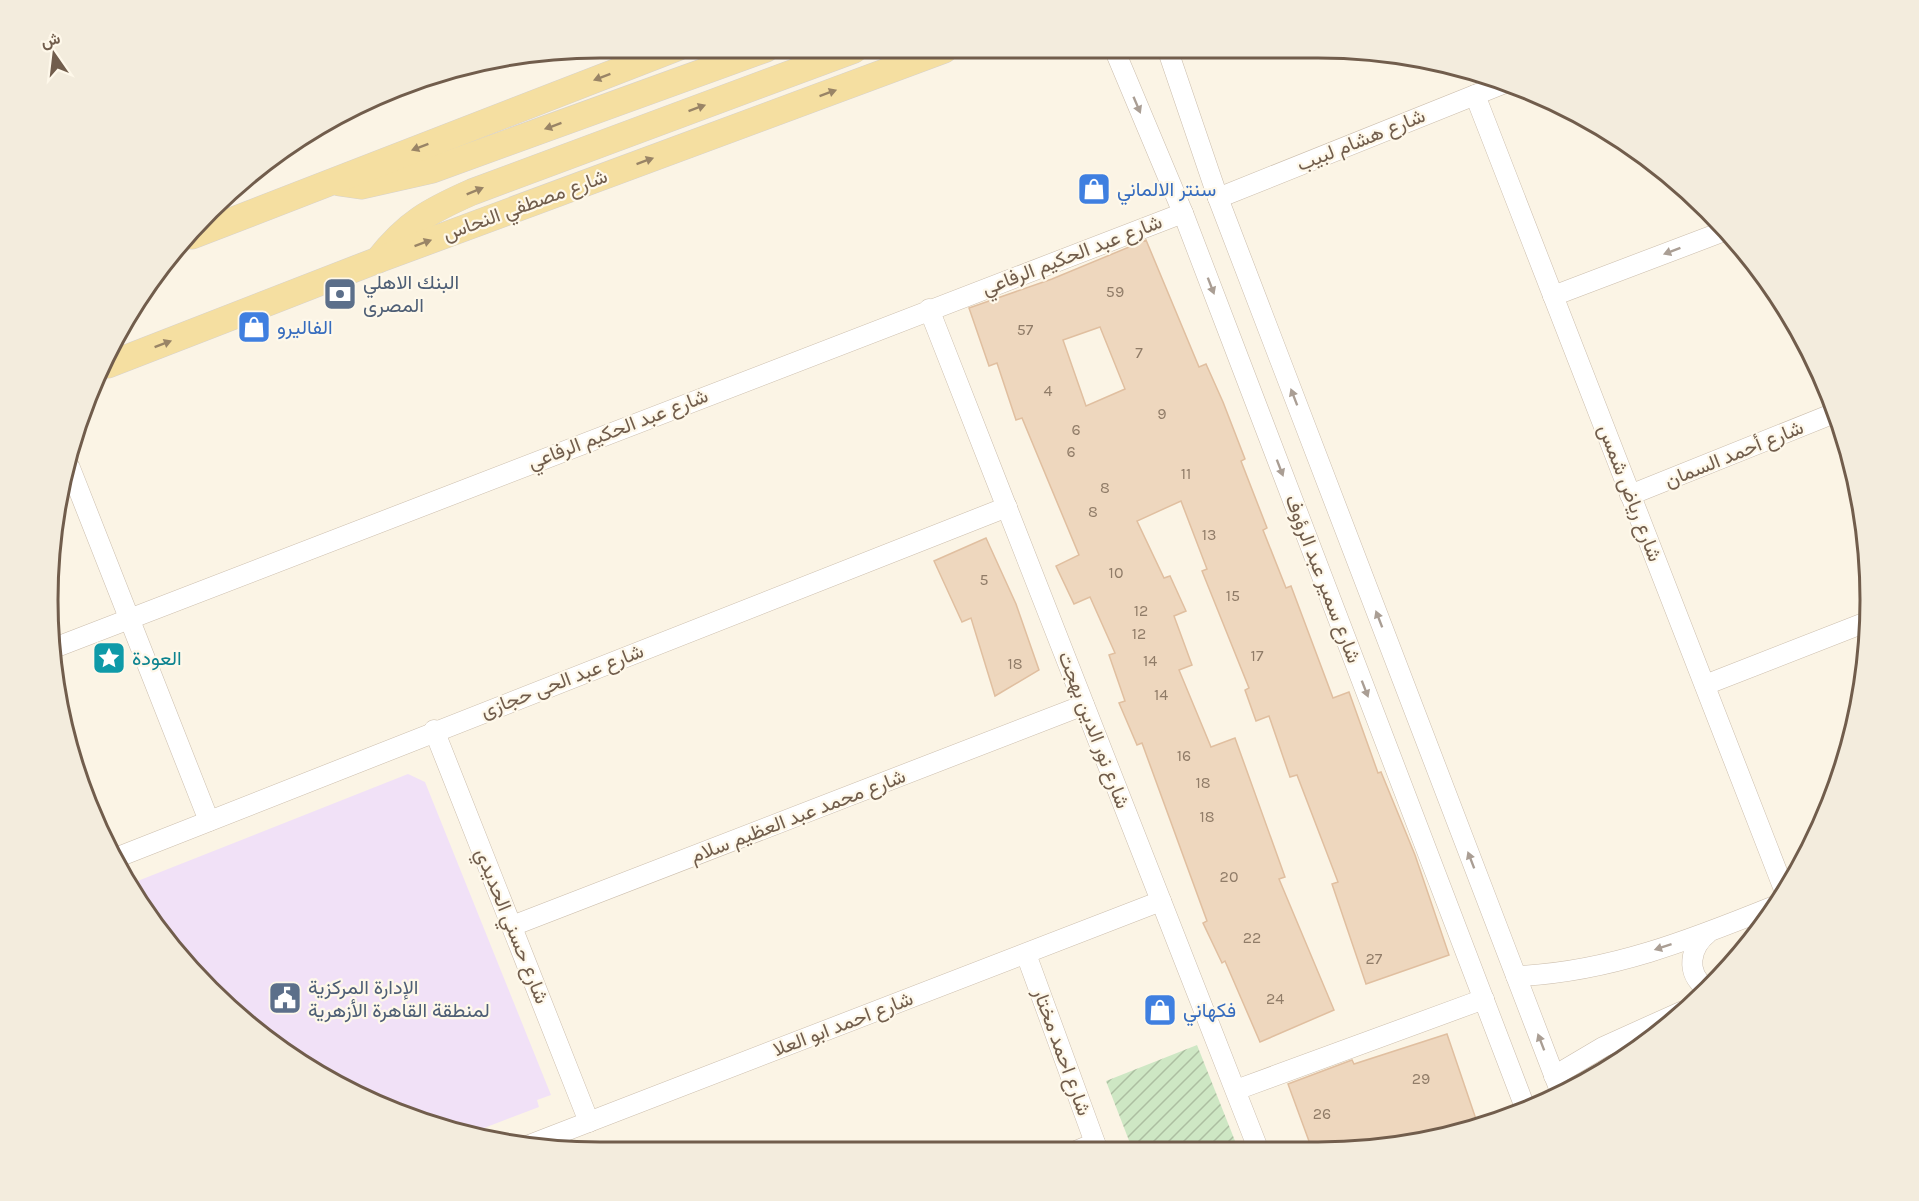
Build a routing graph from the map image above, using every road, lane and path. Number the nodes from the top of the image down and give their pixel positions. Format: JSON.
{"nodes":[{"id":1,"x":651,"y":58,"type":"edge"},
{"id":2,"x":741,"y":58,"type":"edge"},
{"id":3,"x":832,"y":58,"type":"edge"},
{"id":4,"x":922,"y":58,"type":"edge"},
{"id":5,"x":1118,"y":58,"type":"edge"},
{"id":6,"x":1170,"y":58,"type":"edge"},
{"id":7,"x":1494,"y":87,"type":"edge"},
{"id":8,"x":1474,"y":95,"type":"junction"},
{"id":9,"x":329,"y":182,"type":"junction"},
{"id":10,"x":1218,"y":198,"type":"junction"},
{"id":11,"x":1183,"y":213,"type":"junction"},
{"id":12,"x":204,"y":231,"type":"edge"},
{"id":13,"x":1717,"y":234,"type":"edge"},
{"id":14,"x":378,"y":260,"type":"junction"},
{"id":15,"x":1553,"y":296,"type":"junction"},
{"id":16,"x":929,"y":309,"type":"junction"},
{"id":17,"x":113,"y":363,"type":"edge"},
{"id":18,"x":1828,"y":416,"type":"edge"},
{"id":19,"x":73,"y":476,"type":"edge"},
{"id":20,"x":1630,"y":495,"type":"junction"},
{"id":21,"x":1007,"y":507,"type":"junction"},
{"id":22,"x":131,"y":618,"type":"junction"},
{"id":23,"x":1859,"y":625,"type":"edge"},
{"id":24,"x":61,"y":645,"type":"edge"},
{"id":25,"x":1705,"y":685,"type":"junction"},
{"id":26,"x":1084,"y":705,"type":"junction"},
{"id":27,"x":434,"y":730,"type":"junction"},
{"id":28,"x":209,"y":821,"type":"junction"},
{"id":29,"x":122,"y":855,"type":"edge"},
{"id":30,"x":1781,"y":883,"type":"edge"},
{"id":31,"x":1161,"y":901,"type":"junction"},
{"id":32,"x":1762,"y":911,"type":"edge"},
{"id":33,"x":512,"y":926,"type":"junction"},
{"id":34,"x":1708,"y":933,"type":"junction"},
{"id":35,"x":1026,"y":954,"type":"junction"},
{"id":36,"x":1516,"y":976,"type":"junction"},
{"id":37,"x":1702,"y":984,"type":"edge"},
{"id":38,"x":1484,"y":999,"type":"junction"},
{"id":39,"x":1658,"y":1022,"type":"edge"},
{"id":40,"x":1554,"y":1076,"type":"junction"},
{"id":41,"x":1558,"y":1087,"type":"edge"},
{"id":42,"x":1236,"y":1090,"type":"junction"},
{"id":43,"x":1523,"y":1102,"type":"edge"},
{"id":44,"x":589,"y":1122,"type":"junction"},
{"id":45,"x":544,"y":1139,"type":"edge"},
{"id":46,"x":1095,"y":1142,"type":"edge"},
{"id":47,"x":1256,"y":1142,"type":"edge"}],
"edges":[{"from":1,"to":9,"type":"main road","one_way":true},
{"from":2,"to":9,"type":"main road","one_way":true},
{"from":14,"to":3,"type":"main road","one_way":true},
{"from":14,"to":4,"type":"main road","name":"شارع مصطفي النحاس","one_way":true},
{"from":5,"to":11,"type":"street","name":"شارع سمير عبد الرؤوف","one_way":true},
{"from":6,"to":10,"type":"street","name":"شارع سمير عبد الرؤوف"},
{"from":7,"to":8,"type":"street","name":"شارع هشام لبيب"},
{"from":8,"to":10,"type":"street","name":"شارع هشام لبيب"},
{"from":8,"to":15,"type":"street","name":"شارع رياض شمس"},
{"from":9,"to":12,"type":"main road"},
{"from":36,"to":10,"type":"street","name":"شارع سمير عبد الرؤوف","one_way":true},
{"from":11,"to":16,"type":"street","name":"شارع عبد الحكيم الرفاعي"},
{"from":11,"to":38,"type":"street","name":"شارع سمير عبد الرؤوف","one_way":true},
{"from":13,"to":15,"type":"street","one_way":true},
{"from":17,"to":14,"type":"main road","name":"شارع مصطفي النحاس","one_way":true},
{"from":15,"to":20,"type":"street","name":"شارع رياض شمس"},
{"from":16,"to":21,"type":"street","name":"شارع نور الدين بهجت"},
{"from":16,"to":22,"type":"street","name":"شارع عبد الحكيم الرفاعي"},
{"from":18,"to":20,"type":"street","name":"شارع أحمد السمان"},
{"from":19,"to":22,"type":"street"},
{"from":20,"to":25,"type":"street","name":"شارع رياض شمس"},
{"from":21,"to":26,"type":"street","name":"شارع نور الدين بهجت"},
{"from":21,"to":27,"type":"street","name":"شارع عبد الحى حجازى"},
{"from":22,"to":24,"type":"street","name":"شارع عبد الحكيم الرفاعي"},
{"from":22,"to":28,"type":"street"},
{"from":23,"to":25,"type":"street"},
{"from":25,"to":30,"type":"street","name":"شارع رياض شمس"},
{"from":26,"to":31,"type":"street","name":"شارع نور الدين بهجت"},
{"from":26,"to":33,"type":"street","name":"شارع محمد عبد العظيم سلام"},
{"from":27,"to":28,"type":"street","name":"شارع عبد الحى حجازى"},
{"from":27,"to":33,"type":"street","name":"شارع حسني الحديدي"},
{"from":28,"to":29,"type":"street","name":"شارع عبد الحى حجازى"},
{"from":31,"to":35,"type":"street","name":"شارع احمد ابو العلا"},
{"from":31,"to":42,"type":"street","name":"شارع نور الدين بهجت"},
{"from":32,"to":34,"type":"street"},
{"from":33,"to":44,"type":"street","name":"شارع حسني الحديدي"},
{"from":34,"to":36,"type":"street","one_way":true},
{"from":34,"to":37,"type":"street"},
{"from":35,"to":44,"type":"street","name":"شارع احمد ابو العلا"},
{"from":35,"to":46,"type":"street","name":"شارع احمد مختار"},
{"from":40,"to":36,"type":"street","name":"شارع سمير عبد الرؤوف","one_way":true},
{"from":38,"to":42,"type":"street"},
{"from":38,"to":43,"type":"street","name":"شارع سمير عبد الرؤوف"},
{"from":39,"to":40,"type":"street"},
{"from":40,"to":41,"type":"street","name":"شارع سمير عبد الرؤوف"},
{"from":42,"to":47,"type":"street","name":"شارع نور الدين بهجت"},
{"from":44,"to":45,"type":"street","name":"شارع احمد ابو العلا"}]}
